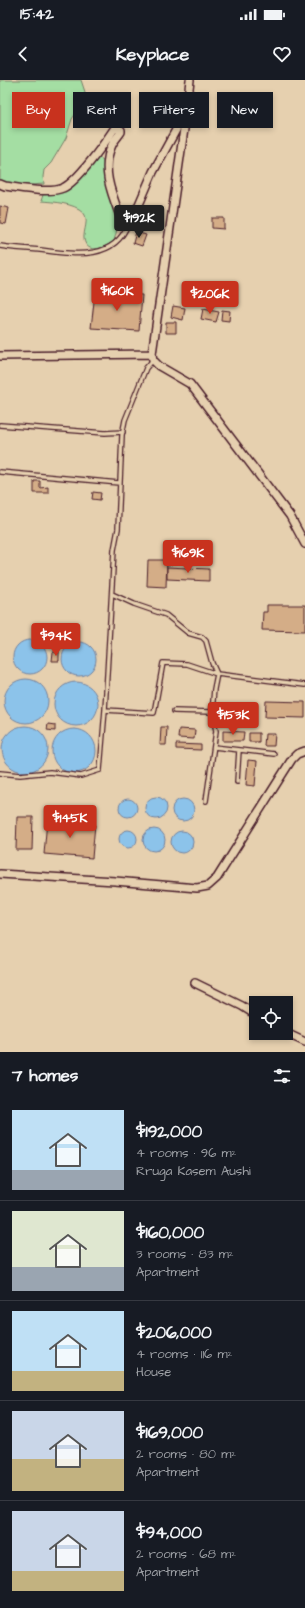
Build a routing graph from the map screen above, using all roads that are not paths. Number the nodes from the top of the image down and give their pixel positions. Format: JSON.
{"nodes":[{"id":1,"x":190,"y":80,"type":"edge"},
{"id":2,"x":189,"y":92,"type":"edge"},
{"id":3,"x":177,"y":128,"type":"edge"},
{"id":4,"x":184,"y":128,"type":"edge"},
{"id":5,"x":0,"y":184,"type":"edge"},
{"id":6,"x":128,"y":224,"type":"junction"},
{"id":7,"x":0,"y":246,"type":"edge"},
{"id":8,"x":0,"y":356,"type":"edge"},
{"id":9,"x":152,"y":357,"type":"junction"},
{"id":10,"x":0,"y":425,"type":"edge"},
{"id":11,"x":123,"y":432,"type":"junction"},
{"id":12,"x":0,"y":472,"type":"edge"},
{"id":13,"x":119,"y":483,"type":"junction"},
{"id":14,"x":305,"y":544,"type":"edge"},
{"id":15,"x":112,"y":594,"type":"junction"},
{"id":16,"x":217,"y":674,"type":"junction"},
{"id":17,"x":305,"y":685,"type":"edge"},
{"id":18,"x":105,"y":710,"type":"junction"},
{"id":19,"x":174,"y":711,"type":"dead end"},
{"id":20,"x":212,"y":712,"type":"junction"},
{"id":21,"x":214,"y":746,"type":"junction"},
{"id":22,"x":239,"y":750,"type":"junction"},
{"id":23,"x":305,"y":751,"type":"edge"},
{"id":24,"x":274,"y":754,"type":"dead end"},
{"id":25,"x":0,"y":773,"type":"edge"},
{"id":26,"x":237,"y":782,"type":"dead end"},
{"id":27,"x":206,"y":801,"type":"dead end"},
{"id":28,"x":0,"y":874,"type":"edge"},
{"id":29,"x":195,"y":982,"type":"dead end"},
{"id":30,"x":249,"y":1011,"type":"edge"},
{"id":31,"x":293,"y":1036,"type":"edge"},
{"id":32,"x":305,"y":1042,"type":"edge"}],
"edges":[{"from":1,"to":2,"type":"street"},
{"from":3,"to":6,"type":"street"},
{"from":4,"to":9,"type":"street"},
{"from":5,"to":6,"type":"street"},
{"from":6,"to":7,"type":"lane"},
{"from":8,"to":9,"type":"street"},
{"from":9,"to":11,"type":"lane"},
{"from":9,"to":14,"type":"street"},
{"from":10,"to":11,"type":"lane"},
{"from":11,"to":13,"type":"lane"},
{"from":12,"to":13,"type":"lane"},
{"from":13,"to":15,"type":"lane"},
{"from":15,"to":16,"type":"lane"},
{"from":15,"to":18,"type":"lane"},
{"from":16,"to":17,"type":"lane"},
{"from":16,"to":18,"type":"lane"},
{"from":16,"to":20,"type":"lane"},
{"from":18,"to":25,"type":"lane"},
{"from":19,"to":20,"type":"lane"},
{"from":20,"to":21,"type":"lane"},
{"from":21,"to":22,"type":"lane"},
{"from":21,"to":27,"type":"lane"},
{"from":22,"to":24,"type":"lane"},
{"from":22,"to":26,"type":"lane"},
{"from":23,"to":28,"type":"street"},
{"from":29,"to":30,"type":"street"},
{"from":31,"to":32,"type":"street"}]}
